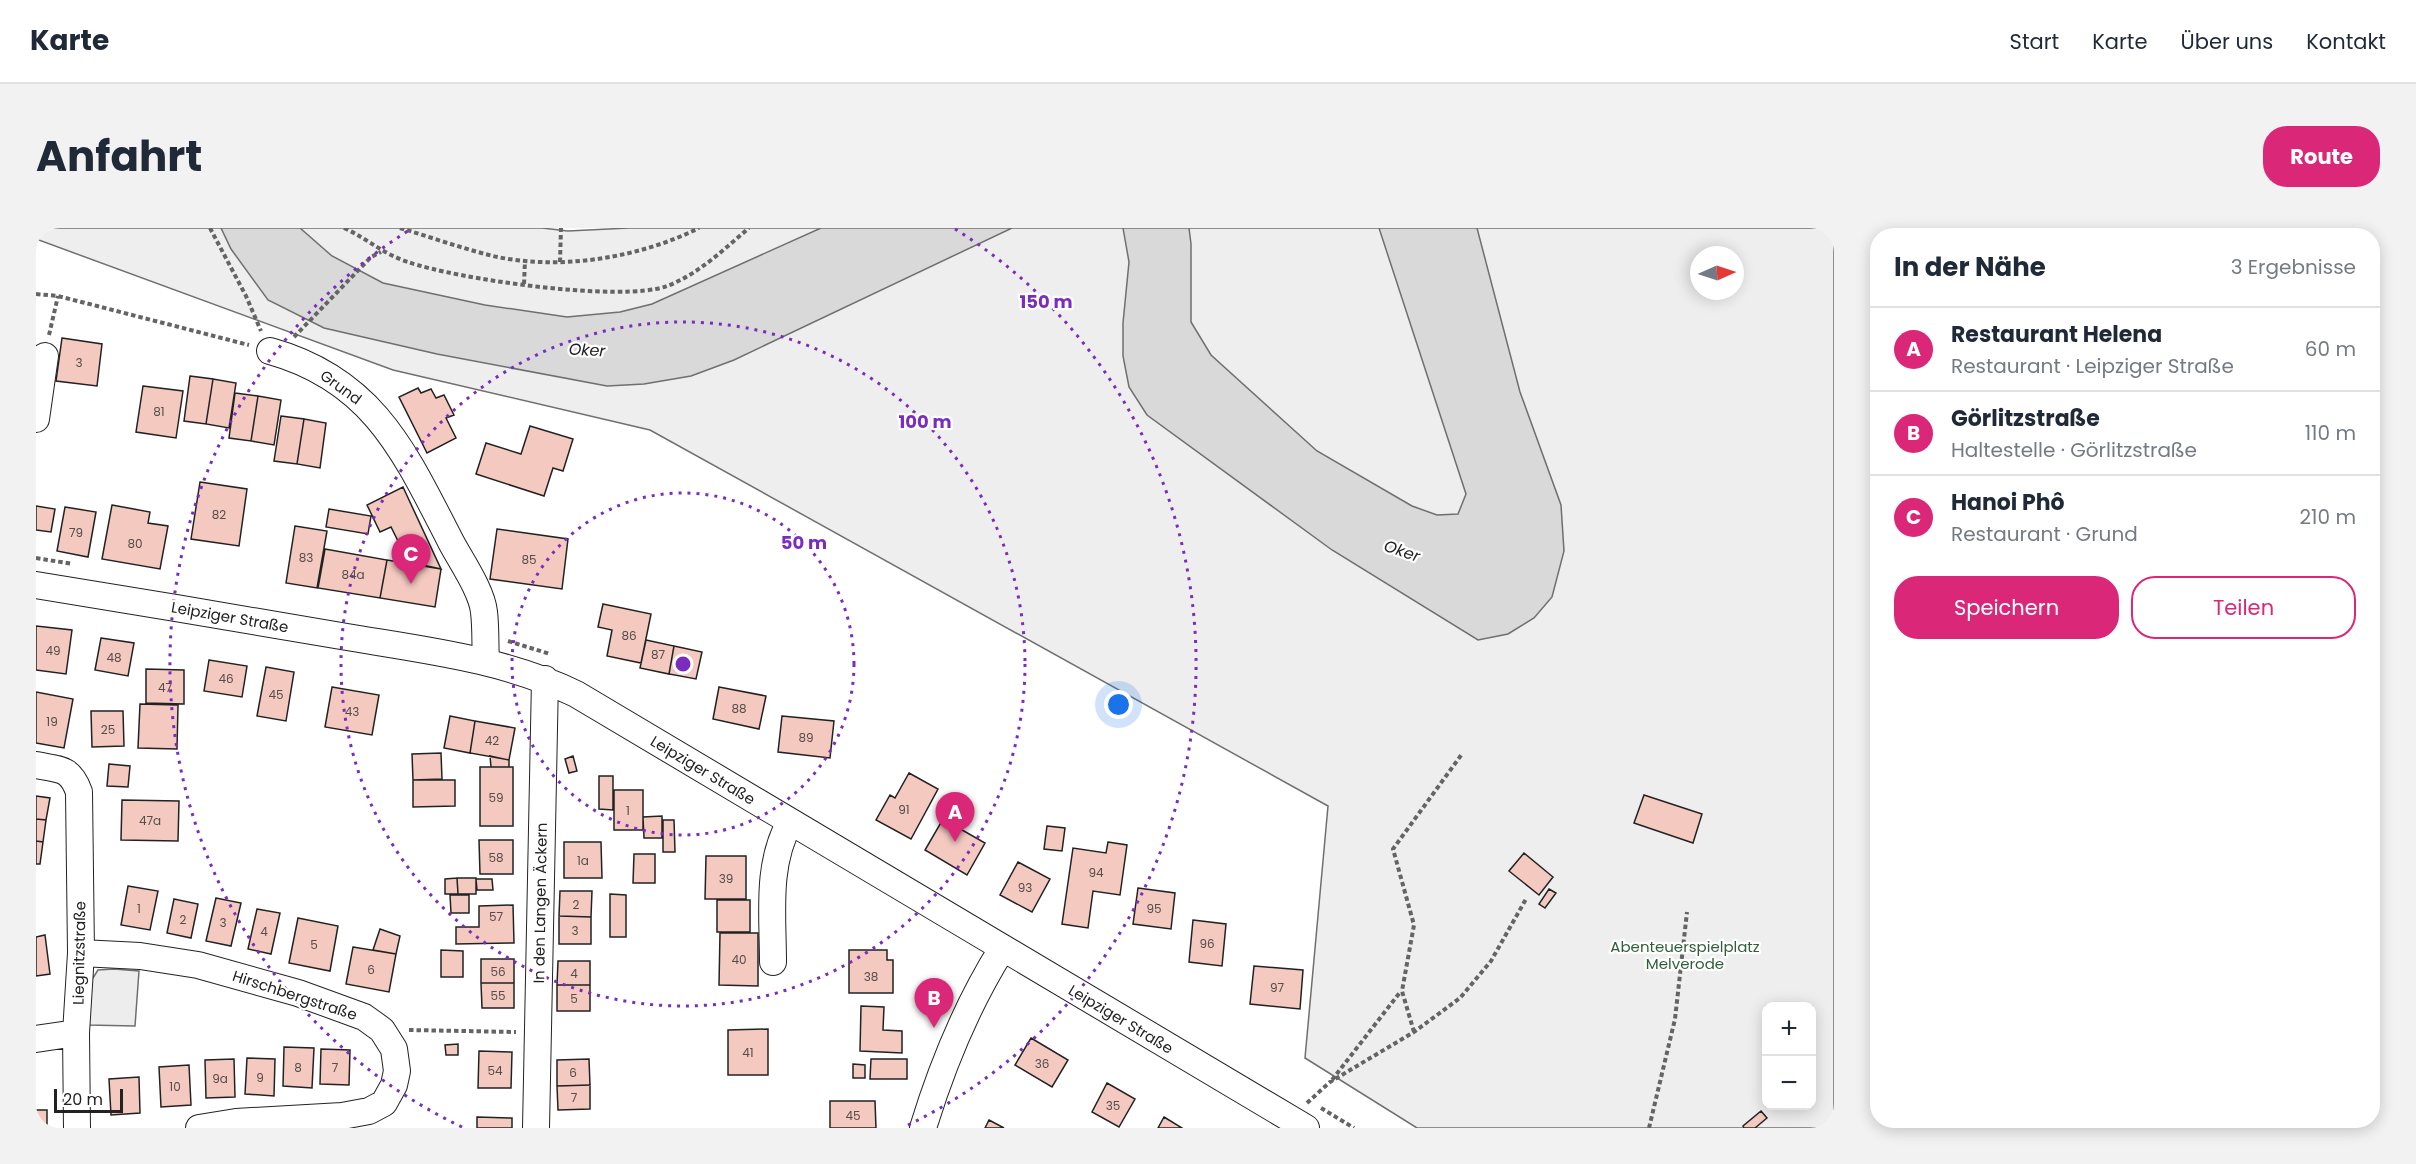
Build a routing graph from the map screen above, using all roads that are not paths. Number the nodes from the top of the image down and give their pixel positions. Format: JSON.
{"nodes":[{"id":1,"x":270,"y":351,"type":"road end"},
{"id":2,"x":45,"y":356,"type":"road end"},
{"id":3,"x":36,"y":419,"type":"edge"},
{"id":4,"x":36,"y":585,"type":"edge"},
{"id":5,"x":486,"y":662,"type":"junction"},
{"id":6,"x":545,"y":679,"type":"junction"},
{"id":7,"x":36,"y":765,"type":"edge"},
{"id":8,"x":790,"y":822,"type":"junction"},
{"id":9,"x":1002,"y":949,"type":"junction"},
{"id":10,"x":81,"y":953,"type":"junction"},
{"id":11,"x":773,"y":962,"type":"dead end"},
{"id":12,"x":76,"y":1033,"type":"junction"},
{"id":13,"x":36,"y":1039,"type":"edge"},
{"id":14,"x":1300,"y":1124,"type":"edge"},
{"id":15,"x":76,"y":1128,"type":"edge"},
{"id":16,"x":199,"y":1128,"type":"edge"},
{"id":17,"x":536,"y":1128,"type":"edge"},
{"id":18,"x":923,"y":1128,"type":"edge"}],
"edges":[{"from":1,"to":5,"type":"street","name":"Grund"},
{"from":2,"to":3,"type":"street"},
{"from":4,"to":5,"type":"street","name":"Leipziger Straße"},
{"from":5,"to":6,"type":"street","name":"Leipziger Straße"},
{"from":6,"to":8,"type":"street","name":"Leipziger Straße"},
{"from":6,"to":17,"type":"street","name":"In den Langen Äckern"},
{"from":7,"to":10,"type":"street","name":"Liegnitzstraße"},
{"from":8,"to":9,"type":"street","name":"Leipziger Straße"},
{"from":8,"to":11,"type":"street"},
{"from":9,"to":14,"type":"street","name":"Leipziger Straße"},
{"from":9,"to":18,"type":"street"},
{"from":10,"to":12,"type":"street","name":"Liegnitzstraße"},
{"from":10,"to":16,"type":"street","name":"Hirschbergstraße"},
{"from":12,"to":13,"type":"street"},
{"from":12,"to":15,"type":"street","name":"Liegnitzstraße"}]}
